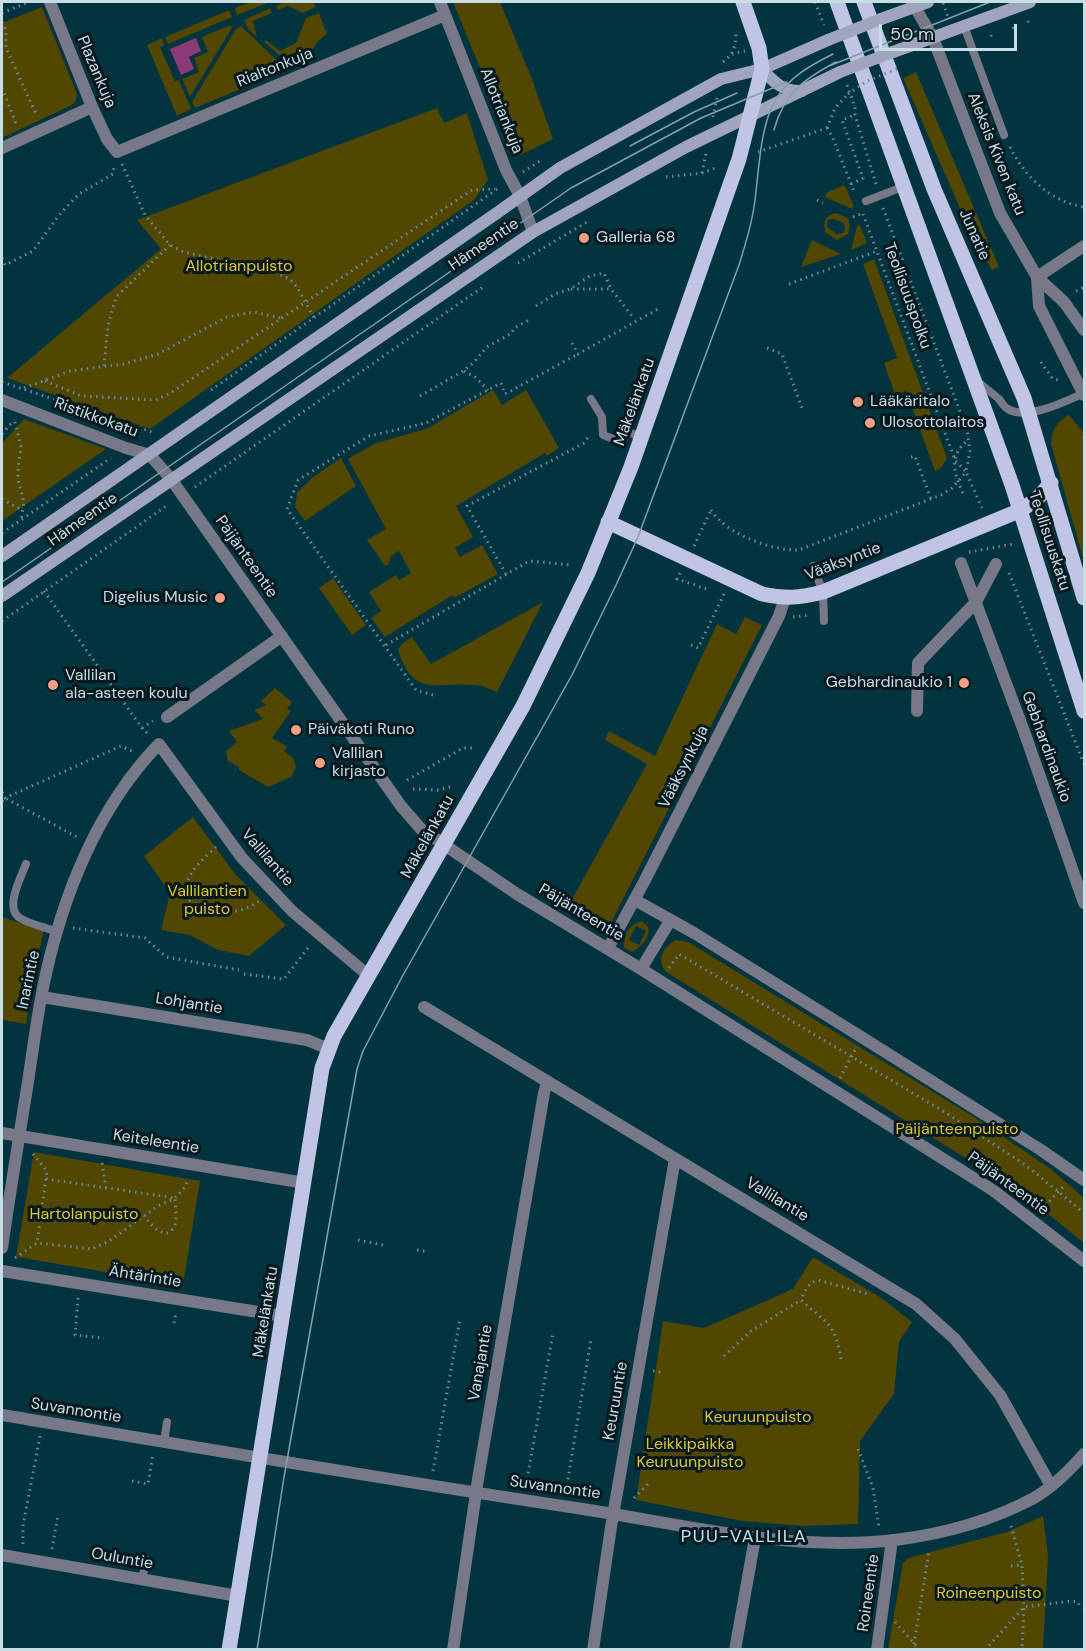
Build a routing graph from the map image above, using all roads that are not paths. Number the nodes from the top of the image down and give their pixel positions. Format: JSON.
{"nodes":[{"id":1,"x":50,"y":2,"type":"edge"},
{"id":2,"x":440,"y":2,"type":"edge"},
{"id":3,"x":743,"y":2,"type":"edge"},
{"id":4,"x":837,"y":2,"type":"edge"},
{"id":5,"x":864,"y":2,"type":"edge"},
{"id":6,"x":928,"y":2,"type":"edge"},
{"id":7,"x":1030,"y":2,"type":"edge"},
{"id":8,"x":913,"y":4,"type":"edge"},
{"id":9,"x":445,"y":15,"type":"junction"},
{"id":10,"x":964,"y":26,"type":"junction"},
{"id":11,"x":933,"y":38,"type":"junction"},
{"id":12,"x":762,"y":69,"type":"junction"},
{"id":13,"x":802,"y":91,"type":"junction"},
{"id":14,"x":92,"y":107,"type":"junction"},
{"id":15,"x":750,"y":115,"type":"junction"},
{"id":16,"x":1004,"y":135,"type":"road end"},
{"id":17,"x":2,"y":148,"type":"edge"},
{"id":18,"x":117,"y":152,"type":"joint"},
{"id":19,"x":905,"y":186,"type":"junction"},
{"id":20,"x":520,"y":196,"type":"junction"},
{"id":21,"x":866,"y":201,"type":"dead end"},
{"id":22,"x":533,"y":232,"type":"junction"},
{"id":23,"x":1084,"y":246,"type":"edge"},
{"id":24,"x":1037,"y":277,"type":"junction"},
{"id":25,"x":1084,"y":330,"type":"edge"},
{"id":26,"x":974,"y":379,"type":"junction"},
{"id":27,"x":1084,"y":394,"type":"edge"},
{"id":28,"x":591,"y":399,"type":"dead end"},
{"id":29,"x":2,"y":400,"type":"edge"},
{"id":30,"x":1029,"y":413,"type":"junction"},
{"id":31,"x":642,"y":438,"type":"junction"},
{"id":32,"x":150,"y":455,"type":"junction"},
{"id":33,"x":171,"y":479,"type":"junction"},
{"id":34,"x":1051,"y":483,"type":"junction"},
{"id":35,"x":1021,"y":510,"type":"junction"},
{"id":36,"x":608,"y":522,"type":"junction"},
{"id":37,"x":2,"y":556,"type":"edge"},
{"id":38,"x":960,"y":563,"type":"dead end"},
{"id":39,"x":1002,"y":563,"type":"road end"},
{"id":40,"x":813,"y":566,"type":"dead end"},
{"id":41,"x":823,"y":592,"type":"junction"},
{"id":42,"x":2,"y":596,"type":"edge"},
{"id":43,"x":785,"y":598,"type":"junction"},
{"id":44,"x":1084,"y":598,"type":"edge"},
{"id":45,"x":975,"y":602,"type":"junction"},
{"id":46,"x":824,"y":621,"type":"dead end"},
{"id":47,"x":282,"y":636,"type":"junction"},
{"id":48,"x":917,"y":711,"type":"dead end"},
{"id":49,"x":1084,"y":711,"type":"edge"},
{"id":50,"x":167,"y":717,"type":"dead end"},
{"id":51,"x":159,"y":744,"type":"joint"},
{"id":52,"x":444,"y":844,"type":"junction"},
{"id":53,"x":26,"y":864,"type":"dead end"},
{"id":54,"x":635,"y":900,"type":"junction"},
{"id":55,"x":1084,"y":903,"type":"edge"},
{"id":56,"x":670,"y":921,"type":"junction"},
{"id":57,"x":58,"y":930,"type":"junction"},
{"id":58,"x":608,"y":948,"type":"junction"},
{"id":59,"x":641,"y":969,"type":"junction"},
{"id":60,"x":369,"y":976,"type":"junction"},
{"id":61,"x":42,"y":997,"type":"junction"},
{"id":62,"x":424,"y":1006,"type":"dead end"},
{"id":63,"x":328,"y":1049,"type":"junction"},
{"id":64,"x":547,"y":1082,"type":"junction"},
{"id":65,"x":2,"y":1133,"type":"edge"},
{"id":66,"x":19,"y":1136,"type":"junction"},
{"id":67,"x":675,"y":1159,"type":"junction"},
{"id":68,"x":1084,"y":1180,"type":"edge"},
{"id":69,"x":304,"y":1183,"type":"junction"},
{"id":70,"x":2,"y":1248,"type":"edge"},
{"id":71,"x":1084,"y":1261,"type":"edge"},
{"id":72,"x":2,"y":1271,"type":"edge"},
{"id":73,"x":284,"y":1316,"type":"junction"},
{"id":74,"x":2,"y":1415,"type":"edge"},
{"id":75,"x":167,"y":1422,"type":"dead end"},
{"id":76,"x":160,"y":1441,"type":"junction"},
{"id":77,"x":1084,"y":1454,"type":"edge"},
{"id":78,"x":260,"y":1458,"type":"junction"},
{"id":79,"x":1051,"y":1486,"type":"junction"},
{"id":80,"x":476,"y":1494,"type":"junction"},
{"id":81,"x":613,"y":1514,"type":"junction"},
{"id":82,"x":755,"y":1538,"type":"junction"},
{"id":83,"x":892,"y":1540,"type":"junction"},
{"id":84,"x":2,"y":1555,"type":"edge"},
{"id":85,"x":146,"y":1560,"type":"dead end"},
{"id":86,"x":142,"y":1580,"type":"junction"},
{"id":87,"x":238,"y":1596,"type":"junction"},
{"id":88,"x":229,"y":1650,"type":"edge"},
{"id":89,"x":453,"y":1650,"type":"edge"},
{"id":90,"x":593,"y":1650,"type":"edge"},
{"id":91,"x":735,"y":1650,"type":"edge"},
{"id":92,"x":877,"y":1650,"type":"edge"}],
"edges":[{"from":1,"to":14,"type":"street","name":"Plazankuja"},
{"from":2,"to":9,"type":"street","name":"Allotriankuja"},
{"from":3,"to":12,"type":"main road"},
{"from":4,"to":19,"type":"main road"},
{"from":5,"to":30,"type":"main road","name":"Junatie"},
{"from":6,"to":8,"type":"main road","name":"Hämeentie"},
{"from":7,"to":10,"type":"main road","name":"Hämeentie"},
{"from":8,"to":11,"type":"street","name":"Aleksis Kiven katu"},
{"from":8,"to":12,"type":"main road","name":"Hämeentie","bridge":true},
{"from":9,"to":18,"type":"street","name":"Rialtonkuja"},
{"from":9,"to":20,"type":"street","name":"Allotriankuja"},
{"from":10,"to":11,"type":"main road","name":"Hämeentie"},
{"from":10,"to":16,"type":"lane"},
{"from":11,"to":13,"type":"main road","name":"Hämeentie","bridge":true},
{"from":11,"to":24,"type":"street","name":"Aleksis Kiven katu"},
{"from":12,"to":13,"type":"main road"},
{"from":12,"to":15,"type":"main road","name":"Mäkelänkatu"},
{"from":12,"to":20,"type":"main road","name":"Hämeentie"},
{"from":13,"to":15,"type":"main road","name":"Hämeentie"},
{"from":14,"to":17,"type":"street"},
{"from":14,"to":18,"type":"street","name":"Plazankuja"},
{"from":15,"to":22,"type":"main road","name":"Hämeentie"},
{"from":15,"to":31,"type":"main road","name":"Mäkelänkatu"},
{"from":19,"to":21,"type":"lane"},
{"from":19,"to":26,"type":"main road"},
{"from":20,"to":22,"type":"street","name":"Allotriankuja"},
{"from":20,"to":32,"type":"main road","name":"Hämeentie"},
{"from":22,"to":33,"type":"main road","name":"Hämeentie"},
{"from":23,"to":24,"type":"street"},
{"from":24,"to":25,"type":"street","name":"Aleksis Kiven katu"},
{"from":24,"to":27,"type":"street","name":"Aleksis Kiven katu"},
{"from":26,"to":30,"type":"lane"},
{"from":26,"to":35,"type":"main road","name":"Teollisuuskatu"},
{"from":27,"to":30,"type":"lane"},
{"from":28,"to":31,"type":"lane"},
{"from":29,"to":32,"type":"street","name":"Ristikkokatu"},
{"from":30,"to":34,"type":"main road","name":"Junatie"},
{"from":31,"to":36,"type":"main road","name":"Mäkelänkatu"},
{"from":32,"to":33,"type":"street","name":"Ristikkokatu"},
{"from":32,"to":37,"type":"main road","name":"Hämeentie"},
{"from":33,"to":42,"type":"main road","name":"Hämeentie"},
{"from":33,"to":47,"type":"street","name":"Päijänteentie"},
{"from":34,"to":35,"type":"main road","name":"Vääksyntie"},
{"from":34,"to":44,"type":"main road","name":"Teollisuuskatu"},
{"from":35,"to":41,"type":"main road","name":"Vääksyntie"},
{"from":35,"to":49,"type":"main road","name":"Teollisuuskatu"},
{"from":36,"to":43,"type":"main road","name":"Vääksyntie"},
{"from":36,"to":52,"type":"main road","name":"Mäkelänkatu"},
{"from":38,"to":45,"type":"street","name":"Gebhardinaukio"},
{"from":39,"to":45,"type":"street"},
{"from":40,"to":41,"type":"lane"},
{"from":41,"to":43,"type":"main road","name":"Vääksyntie"},
{"from":41,"to":46,"type":"lane"},
{"from":43,"to":54,"type":"street","name":"Vääksynkuja"},
{"from":45,"to":48,"type":"street"},
{"from":45,"to":55,"type":"street","name":"Gebhardinaukio"},
{"from":47,"to":50,"type":"street"},
{"from":47,"to":52,"type":"street","name":"Päijänteentie"},
{"from":51,"to":57,"type":"street","name":"Inarintie"},
{"from":51,"to":60,"type":"street","name":"Vallilantie"},
{"from":52,"to":58,"type":"street","name":"Päijänteentie"},
{"from":52,"to":60,"type":"main road","name":"Mäkelänkatu"},
{"from":53,"to":57,"type":"lane"},
{"from":54,"to":56,"type":"street"},
{"from":54,"to":58,"type":"street","name":"Vääksynkuja"},
{"from":56,"to":59,"type":"street"},
{"from":56,"to":68,"type":"street"},
{"from":57,"to":61,"type":"street","name":"Inarintie"},
{"from":58,"to":59,"type":"street","name":"Päijänteentie"},
{"from":59,"to":71,"type":"street","name":"Päijänteentie"},
{"from":60,"to":63,"type":"main road","name":"Mäkelänkatu"},
{"from":61,"to":63,"type":"street","name":"Lohjantie"},
{"from":61,"to":66,"type":"street","name":"Inarintie"},
{"from":62,"to":64,"type":"street","name":"Vallilantie"},
{"from":63,"to":69,"type":"main road","name":"Mäkelänkatu"},
{"from":64,"to":67,"type":"street","name":"Vallilantie"},
{"from":64,"to":80,"type":"street","name":"Vanajantie"},
{"from":65,"to":66,"type":"street","name":"Keiteleentie"},
{"from":66,"to":69,"type":"street","name":"Keiteleentie"},
{"from":66,"to":70,"type":"street","name":"Inarintie"},
{"from":67,"to":79,"type":"street","name":"Vallilantie"},
{"from":67,"to":81,"type":"street","name":"Keuruuntie"},
{"from":69,"to":73,"type":"main road","name":"Mäkelänkatu"},
{"from":72,"to":73,"type":"street","name":"Ähtärintie"},
{"from":73,"to":78,"type":"main road","name":"Mäkelänkatu"},
{"from":74,"to":76,"type":"street","name":"Suvannontie"},
{"from":75,"to":76,"type":"lane"},
{"from":76,"to":78,"type":"street","name":"Suvannontie"},
{"from":77,"to":79,"type":"street","name":"Suvannontie"},
{"from":78,"to":80,"type":"street","name":"Suvannontie"},
{"from":78,"to":87,"type":"main road","name":"Mäkelänkatu"},
{"from":79,"to":83,"type":"street","name":"Suvannontie"},
{"from":80,"to":81,"type":"street","name":"Suvannontie"},
{"from":80,"to":89,"type":"street","name":"Vanajantie"},
{"from":81,"to":82,"type":"street","name":"Suvannontie"},
{"from":81,"to":90,"type":"street","name":"Keuruuntie"},
{"from":82,"to":83,"type":"street","name":"Suvannontie"},
{"from":82,"to":91,"type":"street"},
{"from":83,"to":92,"type":"street","name":"Roineentie"},
{"from":84,"to":86,"type":"street","name":"Ouluntie"},
{"from":85,"to":86,"type":"lane"},
{"from":86,"to":87,"type":"street","name":"Ouluntie"},
{"from":87,"to":88,"type":"main road","name":"Mäkelänkatu"}]}
